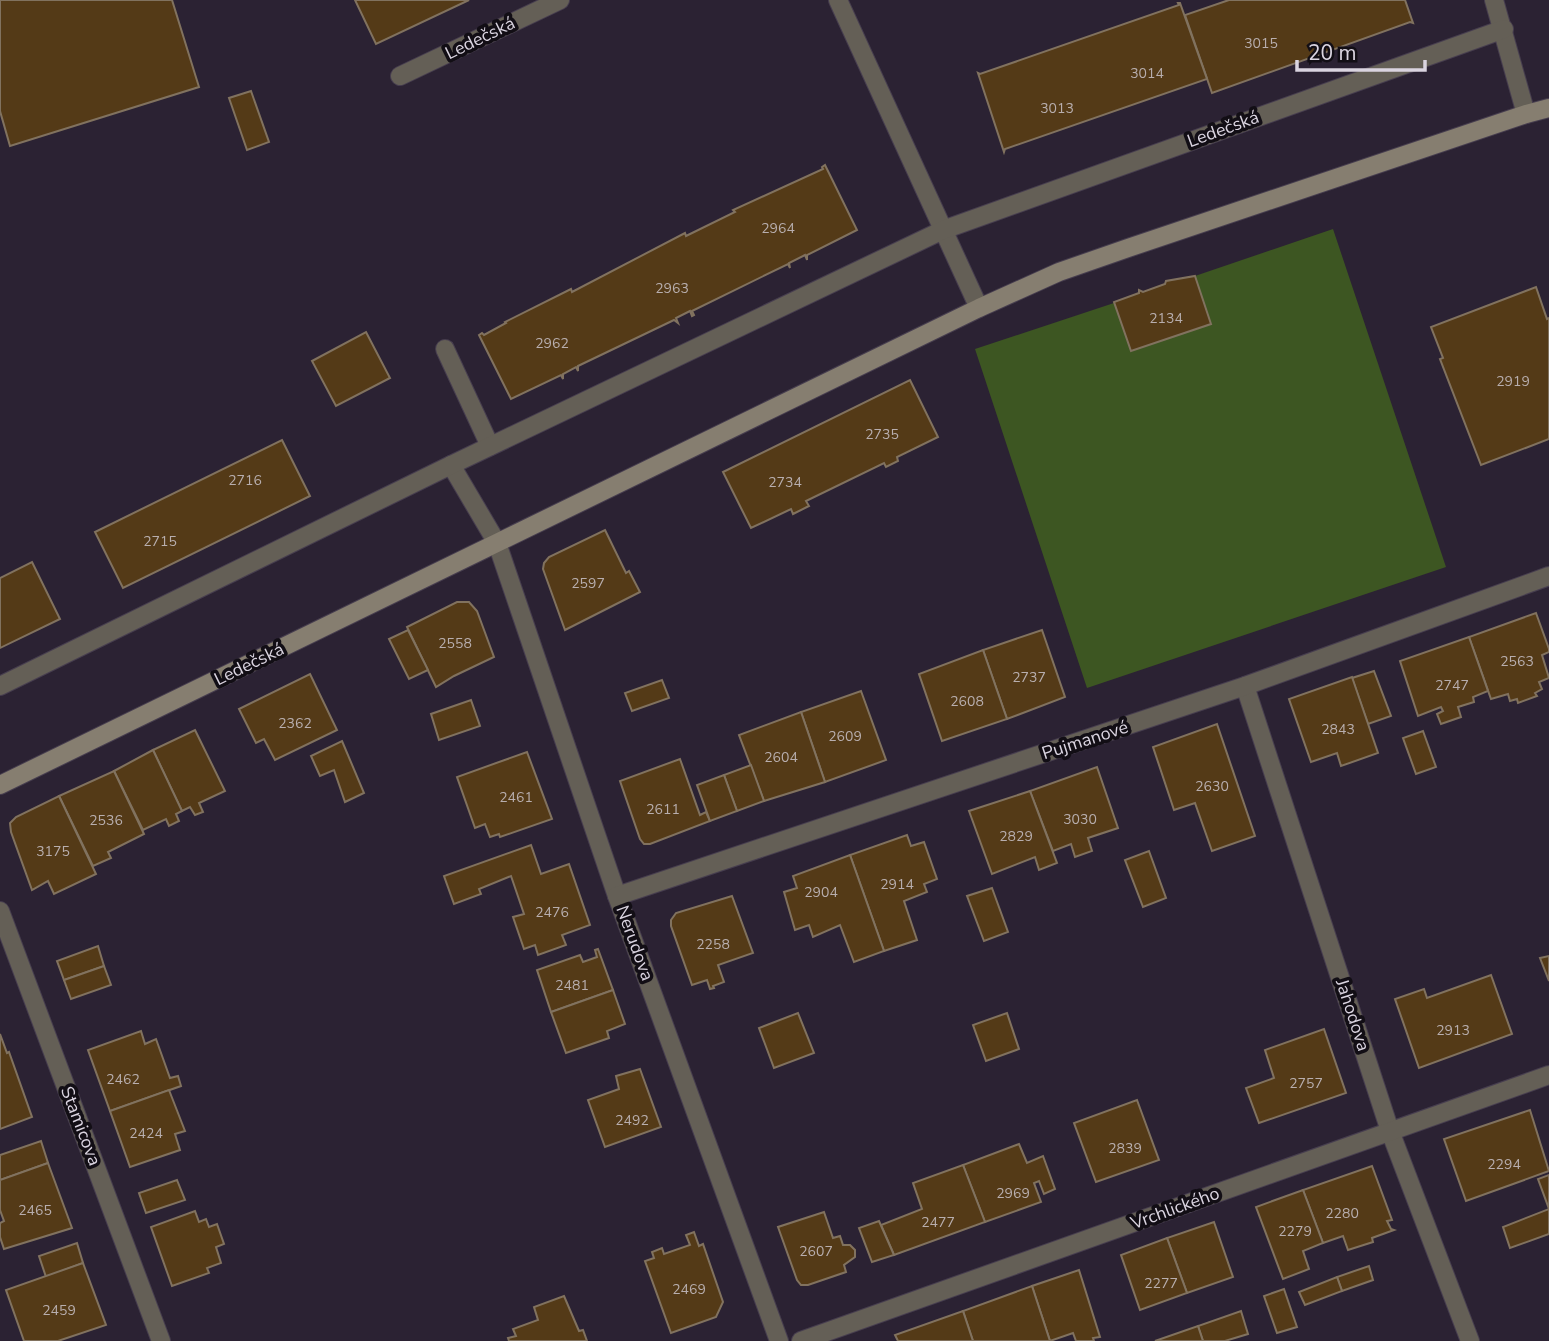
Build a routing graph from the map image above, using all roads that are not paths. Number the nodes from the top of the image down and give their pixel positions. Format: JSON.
{"nodes":[{"id":1,"x":560,"y":0,"type":"edge"},
{"id":2,"x":838,"y":0,"type":"edge"},
{"id":3,"x":1494,"y":0,"type":"edge"},
{"id":4,"x":1504,"y":29,"type":"junction"},
{"id":5,"x":400,"y":76,"type":"dead end"},
{"id":6,"x":1549,"y":108,"type":"edge"},
{"id":7,"x":1526,"y":114,"type":"junction"},
{"id":8,"x":943,"y":230,"type":"junction"},
{"id":9,"x":979,"y":308,"type":"junction"},
{"id":10,"x":445,"y":349,"type":"dead end"},
{"id":11,"x":490,"y":446,"type":"junction"},
{"id":12,"x":451,"y":465,"type":"junction"},
{"id":13,"x":497,"y":543,"type":"junction"},
{"id":14,"x":1549,"y":576,"type":"edge"},
{"id":15,"x":0,"y":686,"type":"edge"},
{"id":16,"x":1245,"y":686,"type":"junction"},
{"id":17,"x":0,"y":785,"type":"edge"},
{"id":18,"x":617,"y":896,"type":"junction"},
{"id":19,"x":0,"y":911,"type":"edge"},
{"id":20,"x":1549,"y":1075,"type":"edge"},
{"id":21,"x":1391,"y":1131,"type":"junction"},
{"id":22,"x":161,"y":1341,"type":"edge"},
{"id":23,"x":779,"y":1341,"type":"edge"},
{"id":24,"x":801,"y":1341,"type":"edge"},
{"id":25,"x":1470,"y":1341,"type":"edge"}],
"edges":[{"from":1,"to":5,"type":"street","name":"Ledečská"},
{"from":2,"to":8,"type":"street"},
{"from":3,"to":4,"type":"street"},
{"from":4,"to":7,"type":"street"},
{"from":4,"to":8,"type":"street","name":"Ledečská"},
{"from":6,"to":7,"type":"main road","name":"Ledečská"},
{"from":7,"to":9,"type":"main road","name":"Ledečská"},
{"from":8,"to":9,"type":"street"},
{"from":8,"to":11,"type":"street","name":"Ledečská"},
{"from":9,"to":13,"type":"main road","name":"Ledečská"},
{"from":10,"to":11,"type":"street"},
{"from":11,"to":12,"type":"street","name":"Ledečská"},
{"from":12,"to":13,"type":"street"},
{"from":12,"to":15,"type":"street","name":"Ledečská"},
{"from":13,"to":17,"type":"main road","name":"Ledečská"},
{"from":13,"to":18,"type":"street","name":"Nerudova"},
{"from":14,"to":16,"type":"street","name":"Pujmanové"},
{"from":16,"to":18,"type":"street","name":"Pujmanové"},
{"from":16,"to":21,"type":"street","name":"Jahodova"},
{"from":18,"to":23,"type":"street","name":"Nerudova"},
{"from":19,"to":22,"type":"street","name":"Stamicova"},
{"from":20,"to":21,"type":"street","name":"Vrchlického"},
{"from":21,"to":24,"type":"street","name":"Vrchlického"},
{"from":21,"to":25,"type":"street","name":"Jahodova"}]}
